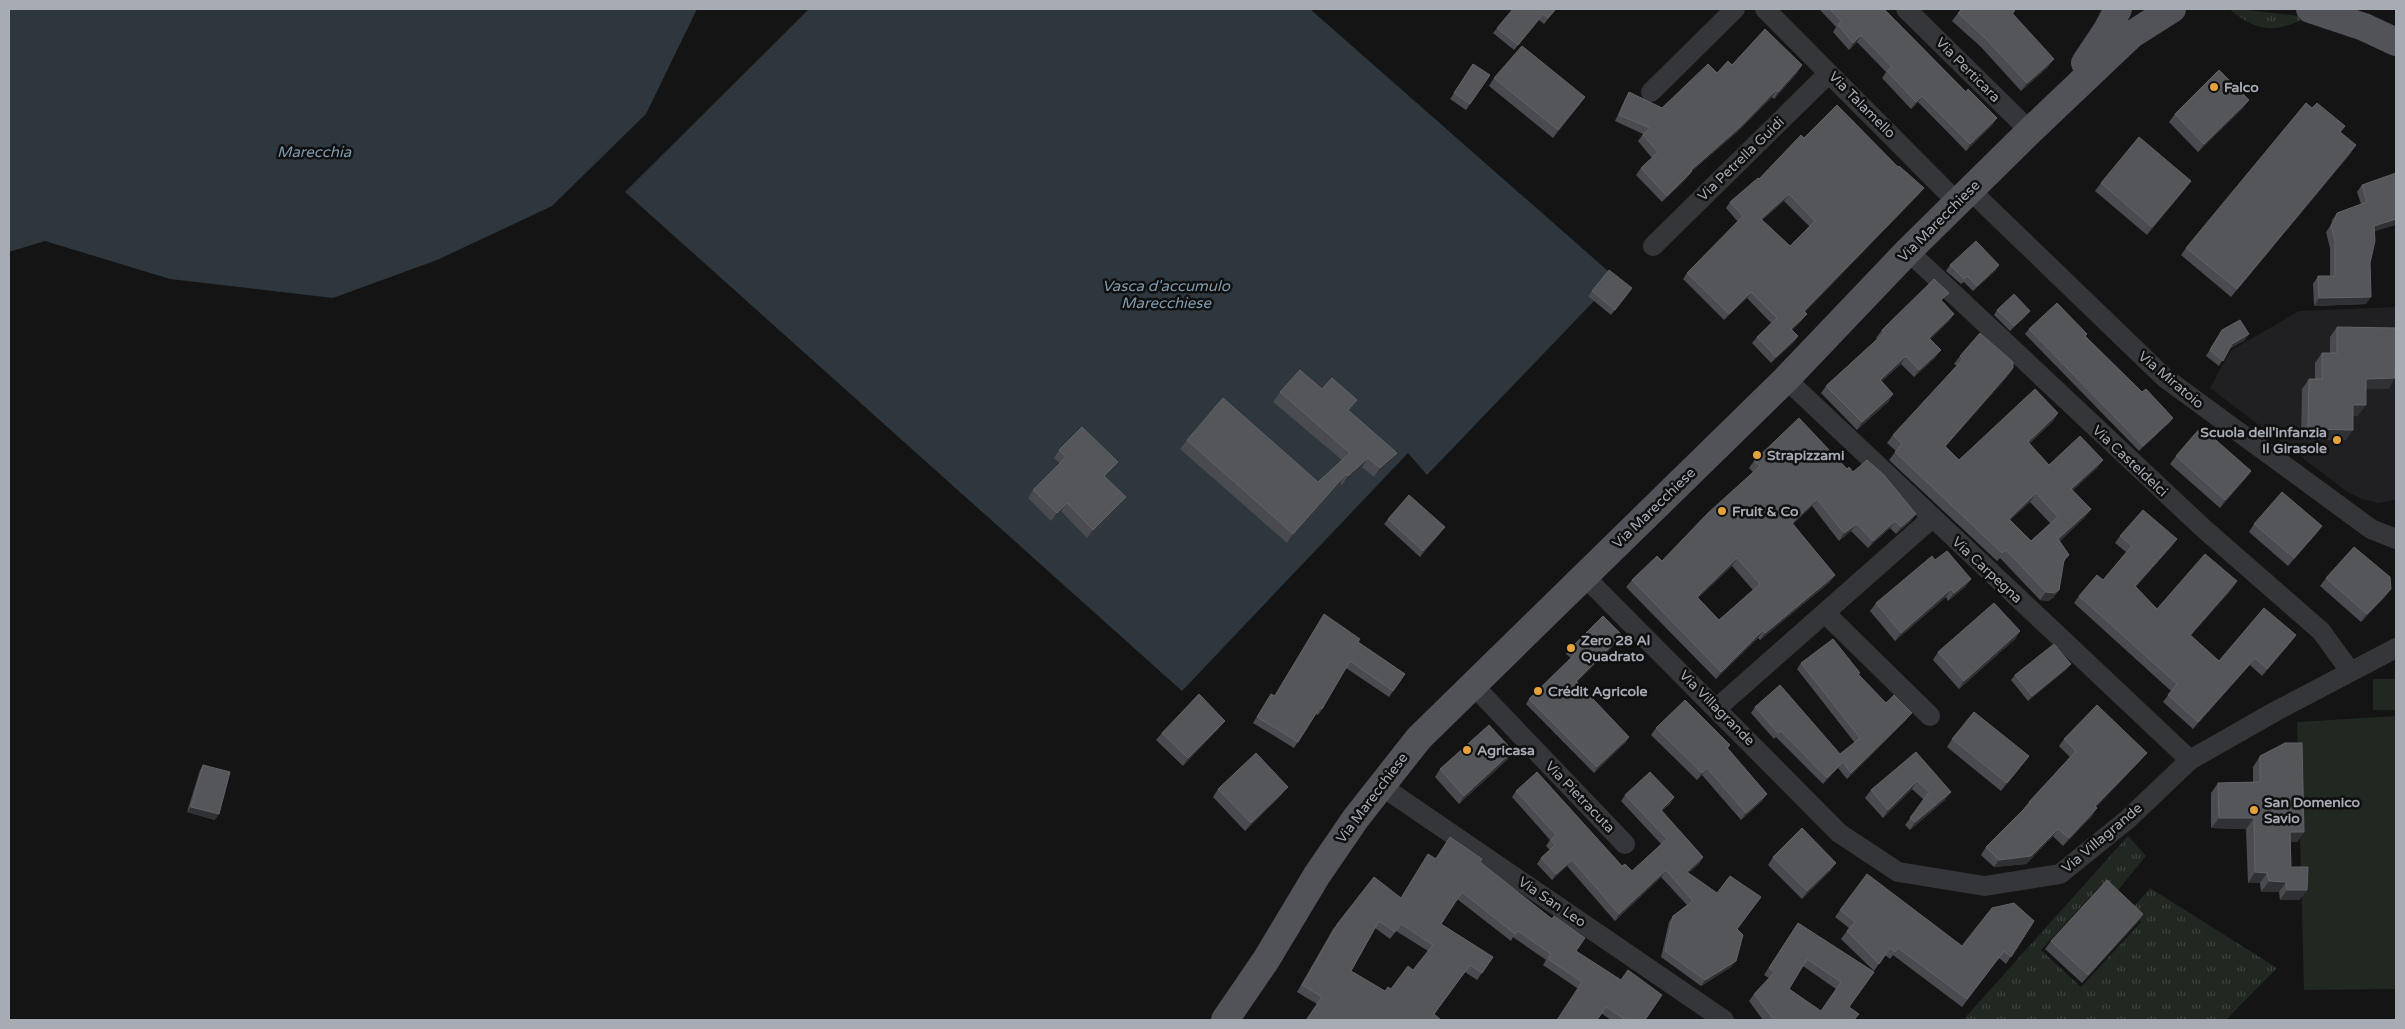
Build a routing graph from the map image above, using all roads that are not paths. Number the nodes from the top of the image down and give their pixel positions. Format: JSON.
{"nodes":[{"id":1,"x":1735,"y":9,"type":"edge"},
{"id":2,"x":1765,"y":9,"type":"edge"},
{"id":3,"x":1906,"y":9,"type":"edge"},
{"id":4,"x":2118,"y":9,"type":"edge"},
{"id":5,"x":2148,"y":9,"type":"edge"},
{"id":6,"x":2172,"y":9,"type":"edge"},
{"id":7,"x":2310,"y":9,"type":"edge"},
{"id":8,"x":2131,"y":35,"type":"junction"},
{"id":9,"x":2396,"y":42,"type":"edge"},
{"id":10,"x":1830,"y":73,"type":"junction"},
{"id":11,"x":1651,"y":92,"type":"dead end"},
{"id":12,"x":2051,"y":111,"type":"junction"},
{"id":13,"x":2030,"y":131,"type":"junction"},
{"id":14,"x":1964,"y":196,"type":"junction"},
{"id":15,"x":1653,"y":246,"type":"dead end"},
{"id":16,"x":1908,"y":251,"type":"junction"},
{"id":17,"x":1786,"y":379,"type":"junction"},
{"id":18,"x":1932,"y":518,"type":"junction"},
{"id":19,"x":2396,"y":539,"type":"edge"},
{"id":20,"x":1584,"y":576,"type":"junction"},
{"id":21,"x":1825,"y":613,"type":"junction"},
{"id":22,"x":2396,"y":648,"type":"edge"},
{"id":23,"x":2350,"y":671,"type":"junction"},
{"id":24,"x":1472,"y":685,"type":"junction"},
{"id":25,"x":1717,"y":708,"type":"junction"},
{"id":26,"x":1930,"y":716,"type":"dead end"},
{"id":27,"x":2190,"y":760,"type":"junction"},
{"id":28,"x":1380,"y":785,"type":"junction"},
{"id":29,"x":1625,"y":844,"type":"dead end"},
{"id":30,"x":1225,"y":1020,"type":"edge"},
{"id":31,"x":1724,"y":1020,"type":"edge"}],
"edges":[{"from":1,"to":11,"type":"street"},
{"from":2,"to":10,"type":"street","name":"Via Talamello"},
{"from":3,"to":13,"type":"street","name":"Via Perticara"},
{"from":4,"to":12,"type":"main road"},
{"from":5,"to":8,"type":"main road","name":"Via Marecchiese"},
{"from":6,"to":8,"type":"main road","name":"Via Marecchiese"},
{"from":7,"to":9,"type":"main road"},
{"from":8,"to":12,"type":"main road","name":"Via Marecchiese"},
{"from":10,"to":14,"type":"street","name":"Via Talamello"},
{"from":10,"to":15,"type":"street","name":"Via Petrella Guidi"},
{"from":12,"to":13,"type":"main road","name":"Via Marecchiese"},
{"from":13,"to":14,"type":"main road","name":"Via Marecchiese"},
{"from":14,"to":16,"type":"main road","name":"Via Marecchiese"},
{"from":14,"to":19,"type":"street","name":"Via Miratoio"},
{"from":16,"to":17,"type":"main road","name":"Via Marecchiese"},
{"from":16,"to":23,"type":"street","name":"Via Casteldelci"},
{"from":17,"to":18,"type":"street","name":"Via Carpegna"},
{"from":17,"to":20,"type":"main road","name":"Via Marecchiese"},
{"from":18,"to":21,"type":"street"},
{"from":18,"to":27,"type":"street","name":"Via Carpegna"},
{"from":20,"to":24,"type":"main road","name":"Via Marecchiese"},
{"from":20,"to":25,"type":"street","name":"Via Villagrande"},
{"from":21,"to":25,"type":"street"},
{"from":21,"to":26,"type":"street"},
{"from":22,"to":23,"type":"street","name":"Via Villagrande"},
{"from":23,"to":27,"type":"street","name":"Via Villagrande"},
{"from":24,"to":28,"type":"main road","name":"Via Marecchiese"},
{"from":24,"to":29,"type":"street","name":"Via Pietracuta"},
{"from":25,"to":27,"type":"street","name":"Via Villagrande"},
{"from":28,"to":30,"type":"main road","name":"Via Marecchiese"},
{"from":28,"to":31,"type":"street","name":"Via San Leo"}]}
